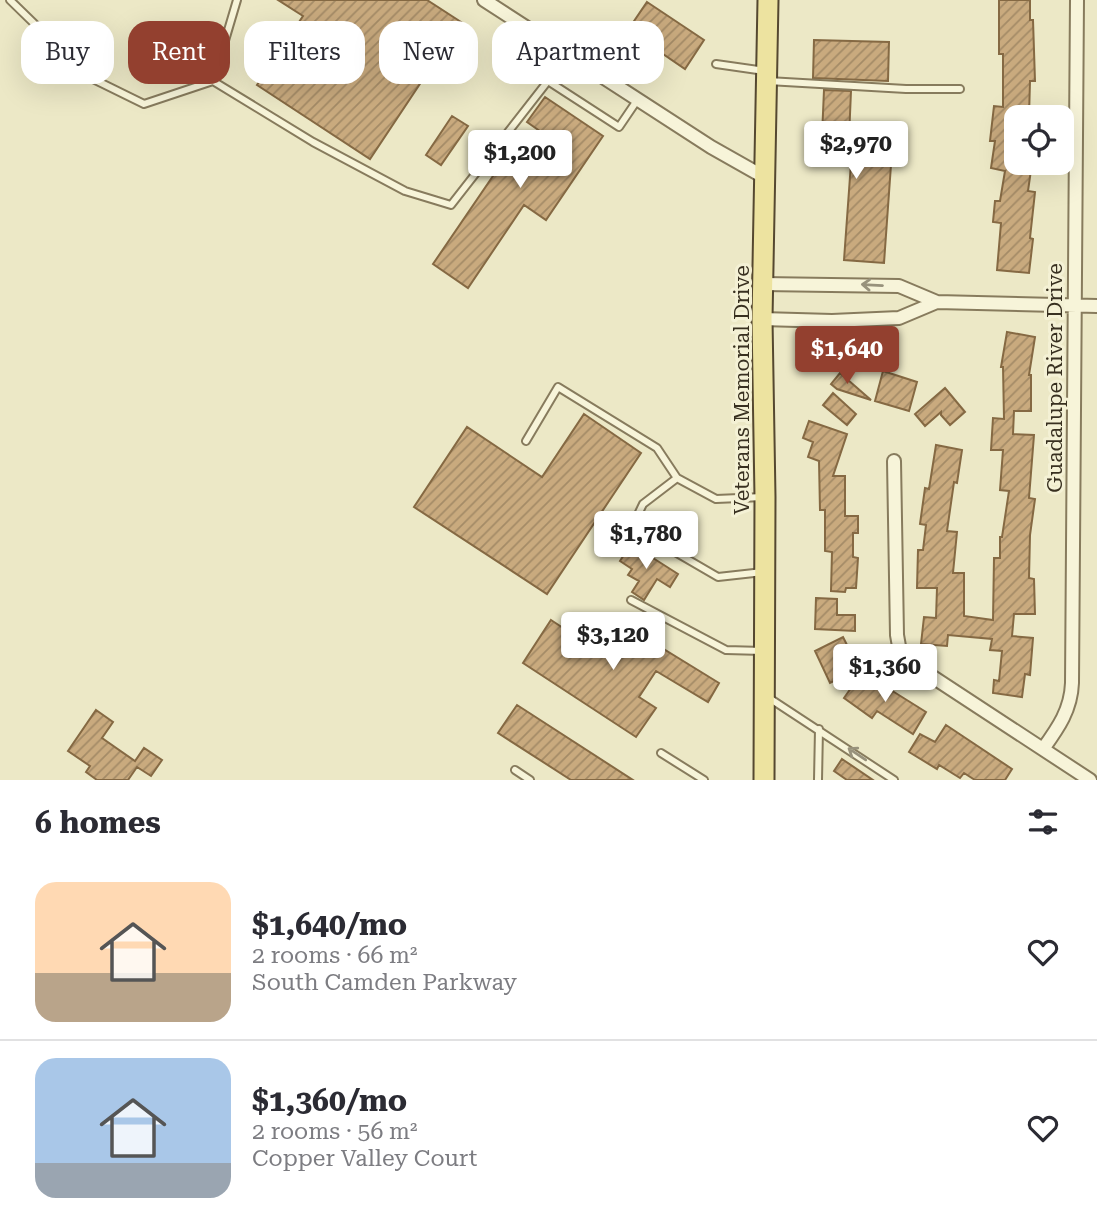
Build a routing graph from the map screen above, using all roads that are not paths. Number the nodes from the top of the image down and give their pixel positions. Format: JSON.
{"nodes":[{"id":1,"x":10,"y":0,"type":"edge"},
{"id":2,"x":236,"y":0,"type":"edge"},
{"id":3,"x":484,"y":0,"type":"edge"},
{"id":4,"x":768,"y":0,"type":"edge"},
{"id":5,"x":1077,"y":0,"type":"edge"},
{"id":6,"x":230,"y":21,"type":"edge"},
{"id":7,"x":517,"y":21,"type":"edge"},
{"id":8,"x":716,"y":64,"type":"dead end"},
{"id":9,"x":766,"y":76,"type":"junction"},
{"id":10,"x":204,"y":84,"type":"edge"},
{"id":11,"x":218,"y":84,"type":"edge"},
{"id":12,"x":546,"y":84,"type":"edge"},
{"id":13,"x":553,"y":84,"type":"edge"},
{"id":14,"x":615,"y":84,"type":"edge"},
{"id":15,"x":960,"y":89,"type":"dead end"},
{"id":16,"x":638,"y":99,"type":"junction"},
{"id":17,"x":764,"y":177,"type":"junction"},
{"id":18,"x":763,"y":284,"type":"junction"},
{"id":19,"x":937,"y":302,"type":"junction"},
{"id":20,"x":1074,"y":306,"type":"junction"},
{"id":21,"x":1097,"y":306,"type":"edge"},
{"id":22,"x":762,"y":319,"type":"junction"},
{"id":23,"x":526,"y":441,"type":"dead end"},
{"id":24,"x":894,"y":461,"type":"dead end"},
{"id":25,"x":677,"y":478,"type":"junction"},
{"id":26,"x":765,"y":497,"type":"junction"},
{"id":27,"x":765,"y":572,"type":"junction"},
{"id":28,"x":631,"y":600,"type":"dead end"},
{"id":29,"x":765,"y":651,"type":"junction"},
{"id":30,"x":765,"y":695,"type":"junction"},
{"id":31,"x":819,"y":729,"type":"junction"},
{"id":32,"x":1043,"y":749,"type":"junction"},
{"id":33,"x":661,"y":753,"type":"dead end"},
{"id":34,"x":515,"y":770,"type":"dead end"},
{"id":35,"x":530,"y":780,"type":"edge"},
{"id":36,"x":704,"y":780,"type":"edge"},
{"id":37,"x":764,"y":780,"type":"edge"},
{"id":38,"x":818,"y":780,"type":"edge"},
{"id":39,"x":894,"y":780,"type":"edge"},
{"id":40,"x":1090,"y":780,"type":"edge"}],
"edges":[{"from":1,"to":10,"type":"lane"},
{"from":2,"to":6,"type":"lane"},
{"from":3,"to":7,"type":"street"},
{"from":4,"to":9,"type":"main road","name":"Veterans Memorial Drive"},
{"from":5,"to":20,"type":"street","name":"Guadalupe River Drive"},
{"from":8,"to":9,"type":"lane"},
{"from":9,"to":15,"type":"lane"},
{"from":9,"to":17,"type":"main road","name":"Veterans Memorial Drive"},
{"from":11,"to":12,"type":"lane"},
{"from":13,"to":16,"type":"lane"},
{"from":14,"to":16,"type":"street"},
{"from":16,"to":17,"type":"street"},
{"from":17,"to":18,"type":"main road","name":"Veterans Memorial Drive"},
{"from":19,"to":18,"type":"street","one_way":true},
{"from":18,"to":22,"type":"main road","name":"Veterans Memorial Drive"},
{"from":19,"to":20,"type":"street"},
{"from":19,"to":22,"type":"street"},
{"from":20,"to":21,"type":"street"},
{"from":20,"to":32,"type":"street","name":"Guadalupe River Drive"},
{"from":22,"to":26,"type":"main road","name":"Veterans Memorial Drive"},
{"from":23,"to":25,"type":"lane"},
{"from":24,"to":32,"type":"street"},
{"from":25,"to":26,"type":"lane"},
{"from":25,"to":27,"type":"lane"},
{"from":26,"to":27,"type":"main road","name":"Veterans Memorial Drive"},
{"from":27,"to":29,"type":"main road","name":"Veterans Memorial Drive"},
{"from":28,"to":29,"type":"lane"},
{"from":29,"to":30,"type":"main road","name":"Veterans Memorial Drive"},
{"from":30,"to":31,"type":"lane"},
{"from":30,"to":37,"type":"main road","name":"Veterans Memorial Drive"},
{"from":31,"to":38,"type":"lane"},
{"from":39,"to":31,"type":"lane","one_way":true},
{"from":32,"to":40,"type":"street"},
{"from":33,"to":36,"type":"lane"},
{"from":34,"to":35,"type":"lane"}]}
